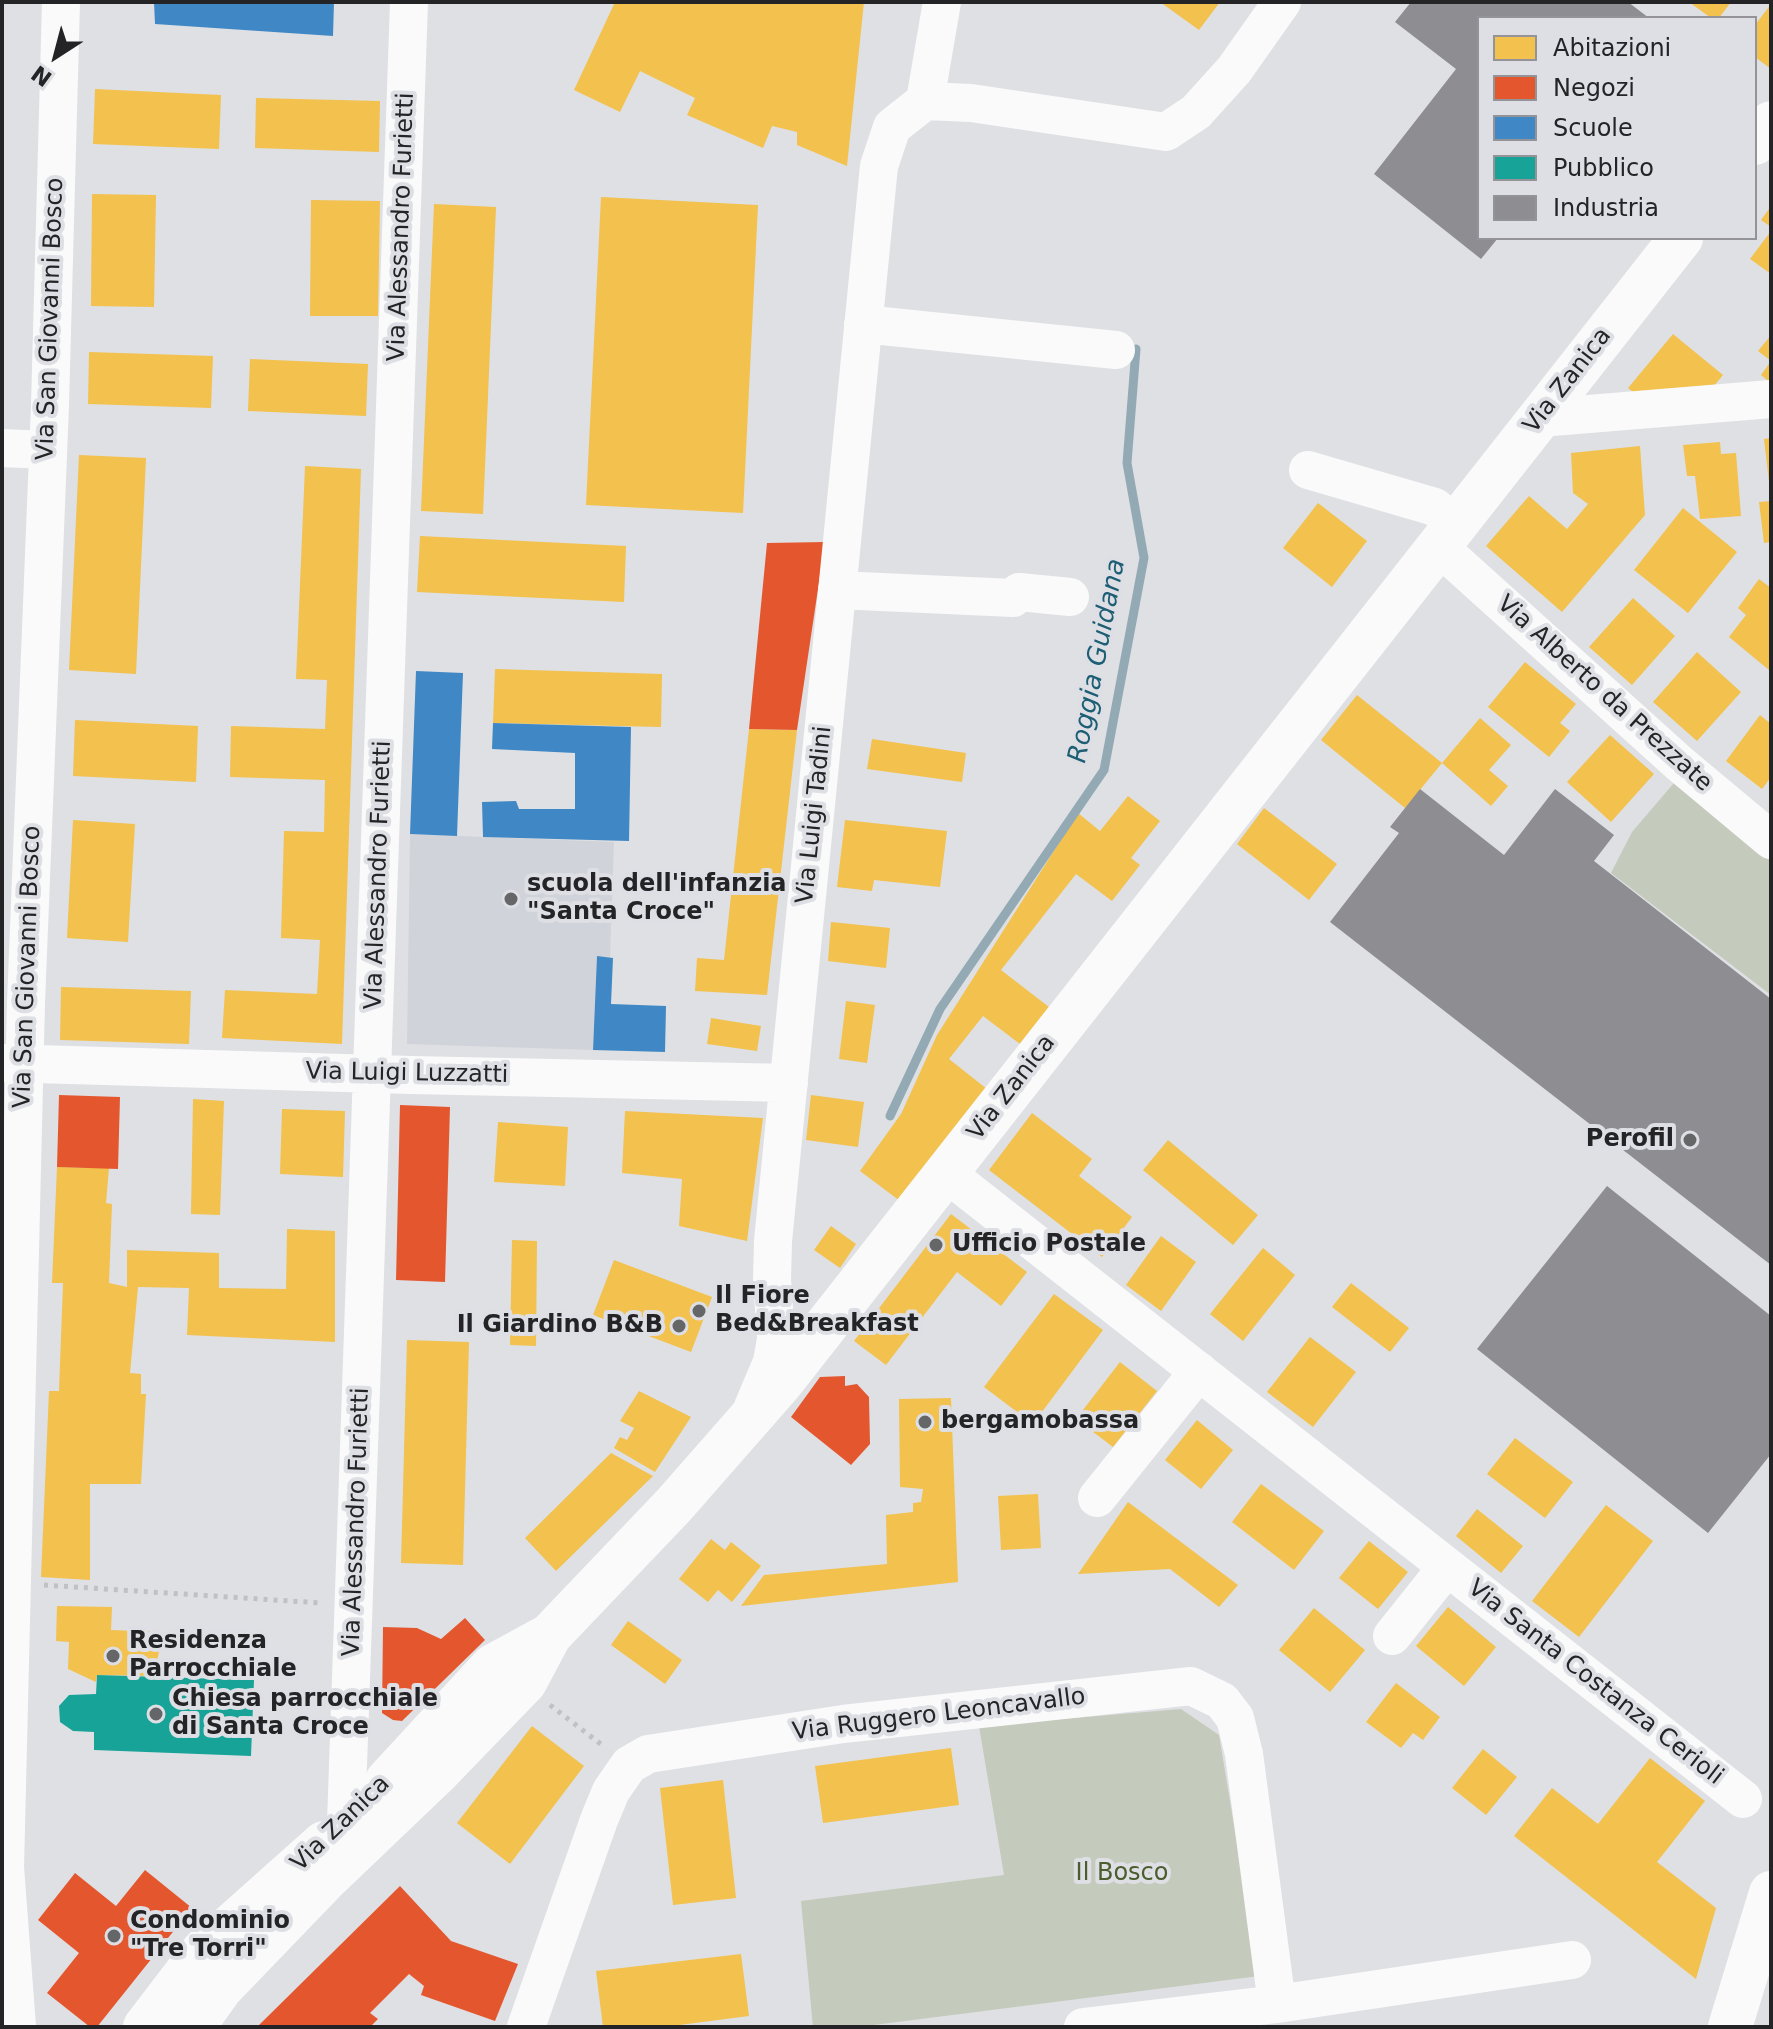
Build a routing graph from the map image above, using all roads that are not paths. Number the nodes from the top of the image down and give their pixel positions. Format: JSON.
{"nodes":[{"id":1,"x":61,"y":2,"type":"edge"},
{"id":2,"x":409,"y":2,"type":"edge"},
{"id":3,"x":942,"y":2,"type":"edge"},
{"id":4,"x":1282,"y":2,"type":"edge"},
{"id":5,"x":925,"y":101,"type":"junction"},
{"id":6,"x":1771,"y":123,"type":"edge"},
{"id":7,"x":1757,"y":140,"type":"edge"},
{"id":8,"x":1679,"y":240,"type":"edge"},
{"id":9,"x":863,"y":324,"type":"junction"},
{"id":10,"x":1116,"y":350,"type":"dead end"},
{"id":11,"x":1771,"y":399,"type":"edge"},
{"id":12,"x":1540,"y":418,"type":"junction"},
{"id":13,"x":2,"y":448,"type":"edge"},
{"id":14,"x":47,"y":450,"type":"junction"},
{"id":15,"x":1308,"y":470,"type":"dead end"},
{"id":16,"x":1447,"y":536,"type":"junction"},
{"id":17,"x":837,"y":590,"type":"junction"},
{"id":18,"x":1070,"y":597,"type":"dead end"},
{"id":19,"x":1771,"y":840,"type":"edge"},
{"id":20,"x":13,"y":1063,"type":"edge"},
{"id":21,"x":372,"y":1073,"type":"junction"},
{"id":22,"x":789,"y":1083,"type":"junction"},
{"id":23,"x":946,"y":1173,"type":"junction"},
{"id":24,"x":772,"y":1279,"type":"junction"},
{"id":25,"x":846,"y":1299,"type":"junction"},
{"id":26,"x":1199,"y":1371,"type":"junction"},
{"id":27,"x":9,"y":1420,"type":"edge"},
{"id":28,"x":745,"y":1424,"type":"junction"},
{"id":29,"x":1097,"y":1498,"type":"dead end"},
{"id":30,"x":1447,"y":1567,"type":"junction"},
{"id":31,"x":550,"y":1635,"type":"junction"},
{"id":32,"x":1392,"y":1636,"type":"dead end"},
{"id":33,"x":349,"y":1747,"type":"junction"},
{"id":34,"x":411,"y":1756,"type":"junction"},
{"id":35,"x":1743,"y":1799,"type":"dead end"},
{"id":36,"x":368,"y":1803,"type":"junction"},
{"id":37,"x":4,"y":1867,"type":"edge"},
{"id":38,"x":327,"y":1878,"type":"junction"},
{"id":39,"x":1771,"y":1893,"type":"edge"},
{"id":40,"x":1572,"y":1960,"type":"dead end"},
{"id":41,"x":1277,"y":2004,"type":"junction"},
{"id":42,"x":17,"y":2027,"type":"edge"},
{"id":43,"x":145,"y":2027,"type":"edge"},
{"id":44,"x":193,"y":2027,"type":"edge"},
{"id":45,"x":526,"y":2027,"type":"edge"},
{"id":46,"x":1083,"y":2027,"type":"edge"},
{"id":47,"x":1730,"y":2027,"type":"edge"}],
"edges":[{"from":1,"to":14,"type":"street","name":"Via San Giovanni Bosco"},
{"from":2,"to":21,"type":"street","name":"Via Alessandro Furietti"},
{"from":3,"to":5,"type":"street"},
{"from":4,"to":5,"type":"street"},
{"from":5,"to":9,"type":"street","name":"Via Luigi Tadini"},
{"from":6,"to":7,"type":"main road"},
{"from":8,"to":12,"type":"main road","name":"Via Zanica"},
{"from":9,"to":10,"type":"street"},
{"from":9,"to":17,"type":"street","name":"Via Luigi Tadini"},
{"from":11,"to":12,"type":"street"},
{"from":12,"to":16,"type":"main road","name":"Via Zanica"},
{"from":13,"to":14,"type":"street"},
{"from":14,"to":20,"type":"street","name":"Via San Giovanni Bosco"},
{"from":15,"to":16,"type":"street"},
{"from":16,"to":19,"type":"street","name":"Via Alberto da Prezzate"},
{"from":16,"to":23,"type":"main road","name":"Via Zanica"},
{"from":17,"to":18,"type":"street"},
{"from":17,"to":22,"type":"street","name":"Via Luigi Tadini"},
{"from":20,"to":21,"type":"street","name":"Via Luigi Luzzatti"},
{"from":20,"to":27,"type":"street","name":"Via San Giovanni Bosco"},
{"from":21,"to":22,"type":"street","name":"Via Luigi Luzzatti"},
{"from":21,"to":33,"type":"street","name":"Via Alessandro Furietti"},
{"from":22,"to":24,"type":"street","name":"Via Luigi Tadini"},
{"from":23,"to":25,"type":"main road","name":"Via Zanica"},
{"from":23,"to":26,"type":"street","name":"Via Santa Costanza Cerioli"},
{"from":24,"to":25,"type":"street"},
{"from":24,"to":28,"type":"street","name":"Via Luigi Tadini"},
{"from":25,"to":28,"type":"main road","name":"Via Zanica"},
{"from":26,"to":29,"type":"street"},
{"from":26,"to":30,"type":"street","name":"Via Santa Costanza Cerioli"},
{"from":27,"to":37,"type":"street","name":"Via San Giovanni Bosco"},
{"from":28,"to":31,"type":"main road","name":"Via Zanica"},
{"from":30,"to":32,"type":"street","name":"Via Santa Costanza Cerioli"},
{"from":30,"to":35,"type":"street","name":"Via Santa Costanza Cerioli"},
{"from":31,"to":34,"type":"main road","name":"Via Zanica"},
{"from":31,"to":36,"type":"main road","name":"Via Zanica"},
{"from":33,"to":34,"type":"street"},
{"from":33,"to":36,"type":"street","name":"Via Alessandro Furietti"},
{"from":34,"to":36,"type":"main road","name":"Via Zanica"},
{"from":36,"to":38,"type":"main road","name":"Via Zanica"},
{"from":36,"to":38,"type":"street","name":"Via Alessandro Furietti"},
{"from":36,"to":43,"type":"main road","name":"Via Zanica"},
{"from":37,"to":42,"type":"street","name":"Via San Giovanni Bosco"},
{"from":38,"to":44,"type":"main road","name":"Via Zanica"},
{"from":39,"to":47,"type":"main road"},
{"from":40,"to":41,"type":"street"},
{"from":41,"to":45,"type":"street","name":"Via Ruggero Leoncavallo"},
{"from":41,"to":46,"type":"street"}]}
